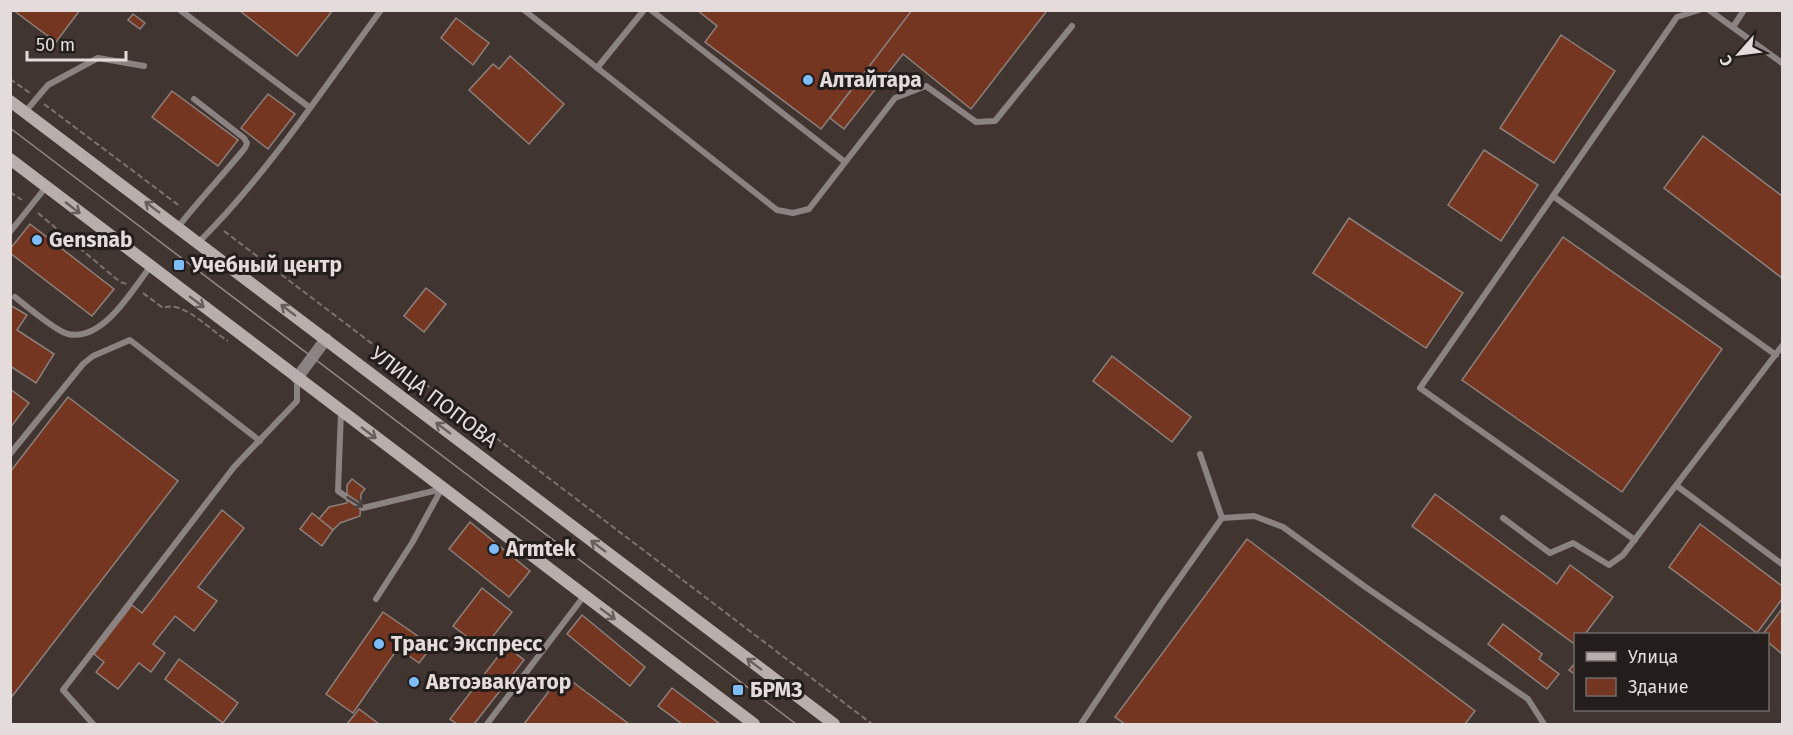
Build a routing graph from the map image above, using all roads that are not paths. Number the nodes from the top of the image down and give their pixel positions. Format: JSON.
{"nodes":[{"id":1,"x":180,"y":10,"type":"edge"},
{"id":2,"x":381,"y":10,"type":"edge"},
{"id":3,"x":524,"y":10,"type":"edge"},
{"id":4,"x":644,"y":10,"type":"edge"},
{"id":5,"x":651,"y":10,"type":"edge"},
{"id":6,"x":1699,"y":10,"type":"edge"},
{"id":7,"x":1709,"y":10,"type":"edge"},
{"id":8,"x":1744,"y":10,"type":"edge"},
{"id":9,"x":1072,"y":26,"type":"dead end"},
{"id":10,"x":1733,"y":27,"type":"junction"},
{"id":11,"x":1782,"y":63,"type":"edge"},
{"id":12,"x":144,"y":66,"type":"dead end"},
{"id":13,"x":597,"y":68,"type":"junction"},
{"id":14,"x":194,"y":99,"type":"dead end"},
{"id":15,"x":10,"y":101,"type":"edge"},
{"id":16,"x":309,"y":107,"type":"junction"},
{"id":17,"x":25,"y":112,"type":"junction"},
{"id":18,"x":10,"y":159,"type":"edge"},
{"id":19,"x":845,"y":162,"type":"junction"},
{"id":20,"x":46,"y":187,"type":"junction"},
{"id":21,"x":1553,"y":196,"type":"junction"},
{"id":22,"x":178,"y":227,"type":"junction"},
{"id":23,"x":10,"y":232,"type":"edge"},
{"id":24,"x":199,"y":242,"type":"junction"},
{"id":25,"x":150,"y":267,"type":"junction"},
{"id":26,"x":15,"y":297,"type":"dead end"},
{"id":27,"x":326,"y":339,"type":"junction"},
{"id":28,"x":1782,"y":346,"type":"edge"},
{"id":29,"x":1776,"y":355,"type":"junction"},
{"id":30,"x":297,"y":378,"type":"junction"},
{"id":31,"x":341,"y":412,"type":"junction"},
{"id":32,"x":260,"y":441,"type":"junction"},
{"id":33,"x":10,"y":454,"type":"edge"},
{"id":34,"x":1200,"y":454,"type":"dead end"},
{"id":35,"x":1677,"y":486,"type":"junction"},
{"id":36,"x":442,"y":488,"type":"junction"},
{"id":37,"x":1222,"y":518,"type":"junction"},
{"id":38,"x":1503,"y":518,"type":"dead end"},
{"id":39,"x":1635,"y":540,"type":"junction"},
{"id":40,"x":1782,"y":564,"type":"edge"},
{"id":41,"x":584,"y":596,"type":"junction"},
{"id":42,"x":376,"y":599,"type":"dead end"},
{"id":43,"x":93,"y":724,"type":"edge"},
{"id":44,"x":487,"y":724,"type":"edge"},
{"id":45,"x":754,"y":724,"type":"edge"},
{"id":46,"x":834,"y":724,"type":"edge"},
{"id":47,"x":1081,"y":724,"type":"edge"},
{"id":48,"x":1544,"y":724,"type":"edge"}],
"edges":[{"from":1,"to":16,"type":"lane"},
{"from":2,"to":16,"type":"lane"},
{"from":3,"to":13,"type":"lane"},
{"from":4,"to":13,"type":"lane"},
{"from":5,"to":19,"type":"lane"},
{"from":6,"to":21,"type":"lane"},
{"from":7,"to":10,"type":"lane"},
{"from":8,"to":10,"type":"lane"},
{"from":9,"to":19,"type":"lane"},
{"from":10,"to":11,"type":"lane"},
{"from":12,"to":17,"type":"lane"},
{"from":13,"to":19,"type":"lane"},
{"from":14,"to":22,"type":"lane"},
{"from":15,"to":17,"type":"main road","name":"УЛИЦА ПОПОВА"},
{"from":16,"to":24,"type":"lane"},
{"from":22,"to":17,"type":"main road","name":"УЛИЦА ПОПОВА","one_way":true},
{"from":18,"to":20,"type":"main road"},
{"from":20,"to":23,"type":"lane"},
{"from":20,"to":25,"type":"main road","one_way":true},
{"from":21,"to":29,"type":"lane"},
{"from":21,"to":39,"type":"lane"},
{"from":22,"to":24,"type":"main road","name":"УЛИЦА ПОПОВА"},
{"from":27,"to":24,"type":"main road","name":"УЛИЦА ПОПОВА","one_way":true},
{"from":25,"to":26,"type":"lane"},
{"from":25,"to":30,"type":"main road","one_way":true},
{"from":27,"to":30,"type":"street"},
{"from":46,"to":27,"type":"main road","name":"УЛИЦА ПОПОВА","one_way":true},
{"from":28,"to":29,"type":"lane"},
{"from":29,"to":35,"type":"lane"},
{"from":30,"to":31,"type":"main road"},
{"from":30,"to":32,"type":"lane"},
{"from":31,"to":36,"type":"main road","one_way":true},
{"from":31,"to":36,"type":"lane","one_way":true},
{"from":32,"to":33,"type":"lane"},
{"from":32,"to":43,"type":"lane"},
{"from":34,"to":37,"type":"lane"},
{"from":35,"to":39,"type":"lane"},
{"from":35,"to":40,"type":"lane"},
{"from":36,"to":41,"type":"main road"},
{"from":36,"to":42,"type":"lane"},
{"from":37,"to":47,"type":"lane"},
{"from":37,"to":48,"type":"lane"},
{"from":38,"to":39,"type":"lane"},
{"from":41,"to":44,"type":"lane"},
{"from":41,"to":45,"type":"main road","one_way":true}]}
